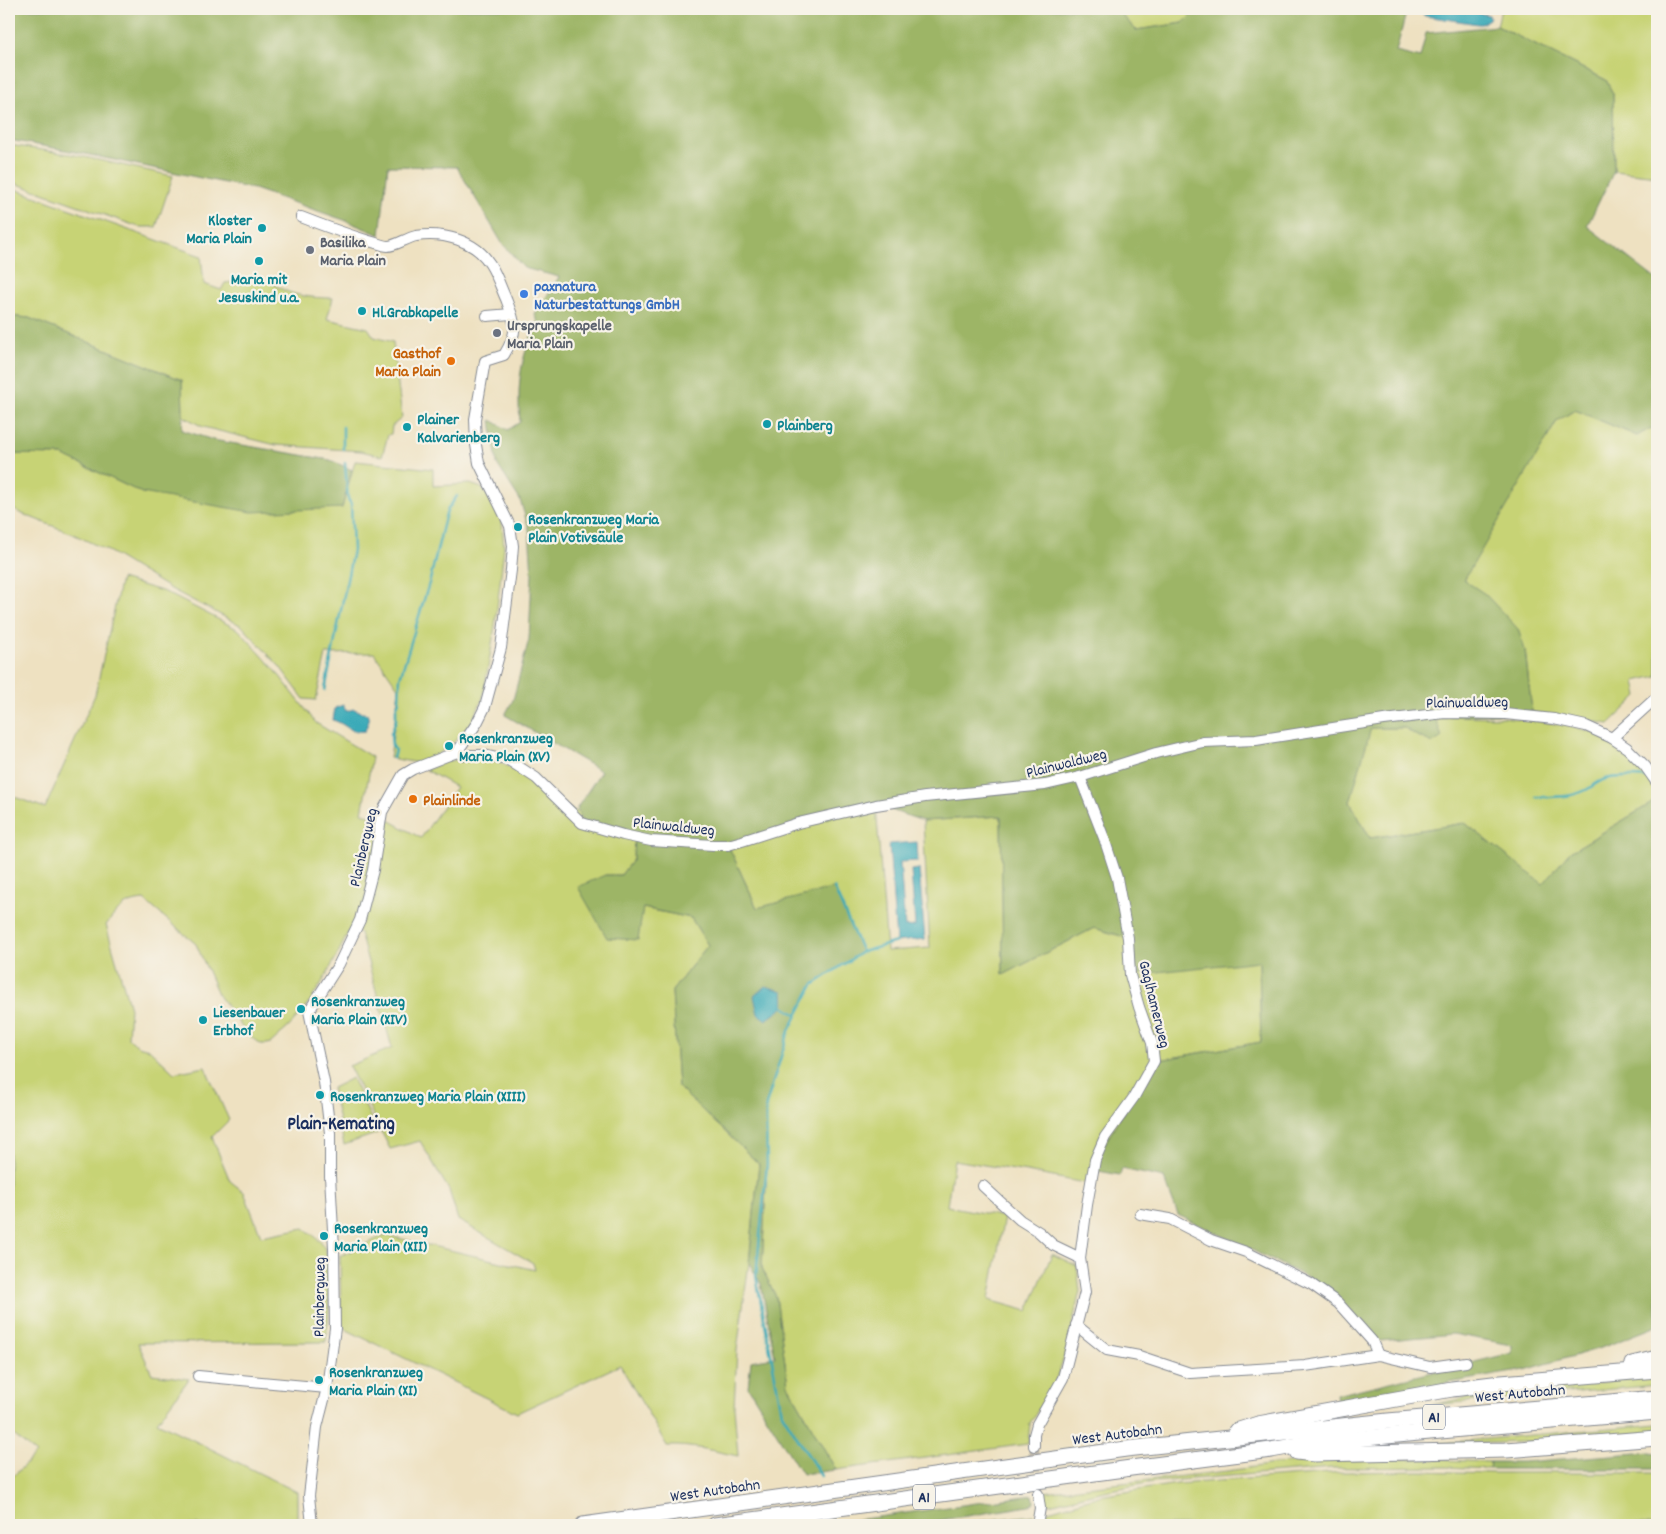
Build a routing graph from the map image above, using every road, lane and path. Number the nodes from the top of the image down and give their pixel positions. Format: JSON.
{"nodes":[{"id":1,"x":301,"y":217,"type":"dead end"},
{"id":2,"x":511,"y":314,"type":"junction"},
{"id":3,"x":487,"y":316,"type":"dead end"},
{"id":4,"x":1657,"y":697,"type":"edge"},
{"id":5,"x":1612,"y":738,"type":"junction"},
{"id":6,"x":457,"y":752,"type":"junction"},
{"id":7,"x":1080,"y":777,"type":"junction"},
{"id":8,"x":1657,"y":783,"type":"edge"},
{"id":9,"x":983,"y":1186,"type":"dead end"},
{"id":10,"x":1140,"y":1214,"type":"dead end"},
{"id":11,"x":1080,"y":1258,"type":"junction"},
{"id":12,"x":1076,"y":1325,"type":"junction"},
{"id":13,"x":1378,"y":1355,"type":"junction"},
{"id":14,"x":1657,"y":1358,"type":"edge"},
{"id":15,"x":1466,"y":1362,"type":"dead end"},
{"id":16,"x":1657,"y":1370,"type":"edge"},
{"id":17,"x":1610,"y":1374,"type":"junction"},
{"id":18,"x":198,"y":1376,"type":"dead end"},
{"id":19,"x":326,"y":1388,"type":"junction"},
{"id":20,"x":1657,"y":1398,"type":"edge"},
{"id":21,"x":1657,"y":1412,"type":"edge"},
{"id":22,"x":1210,"y":1439,"type":"junction"},
{"id":23,"x":1653,"y":1440,"type":"edge"},
{"id":24,"x":1034,"y":1446,"type":"tunnel mouth"},
{"id":25,"x":1271,"y":1450,"type":"junction"},
{"id":26,"x":1038,"y":1494,"type":"tunnel mouth"},
{"id":27,"x":312,"y":1525,"type":"edge"},
{"id":28,"x":583,"y":1525,"type":"edge"},
{"id":29,"x":715,"y":1525,"type":"edge"},
{"id":30,"x":1037,"y":1525,"type":"edge"}],
"edges":[{"from":1,"to":2,"type":"street"},
{"from":2,"to":3,"type":"street"},
{"from":2,"to":6,"type":"street"},
{"from":4,"to":5,"type":"street"},
{"from":5,"to":7,"type":"street","name":"Plainwaldweg"},
{"from":5,"to":8,"type":"street","name":"Plainwaldweg"},
{"from":6,"to":7,"type":"street","name":"Plainwaldweg"},
{"from":6,"to":19,"type":"street","name":"Plainbergweg"},
{"from":7,"to":11,"type":"street","name":"Gaglhamerweg"},
{"from":9,"to":11,"type":"street"},
{"from":10,"to":13,"type":"street"},
{"from":11,"to":12,"type":"street","name":"Gaglhamerweg"},
{"from":12,"to":13,"type":"street"},
{"from":12,"to":24,"type":"street","name":"Gaglhamerweg"},
{"from":13,"to":15,"type":"street"},
{"from":14,"to":17,"type":"highway"},
{"from":16,"to":17,"type":"highway"},
{"from":17,"to":22,"type":"highway"},
{"from":18,"to":19,"type":"street"},
{"from":19,"to":27,"type":"street","name":"Plainbergweg"},
{"from":20,"to":22,"type":"highway","name":"West Autobahn","number":"A1"},
{"from":21,"to":25,"type":"highway","name":"West Autobahn","number":"A1"},
{"from":22,"to":28,"type":"highway","name":"West Autobahn","number":"A1"},
{"from":23,"to":25,"type":"highway"},
{"from":25,"to":29,"type":"highway","name":"West Autobahn","number":"A1"},
{"from":26,"to":30,"type":"street"}]}
